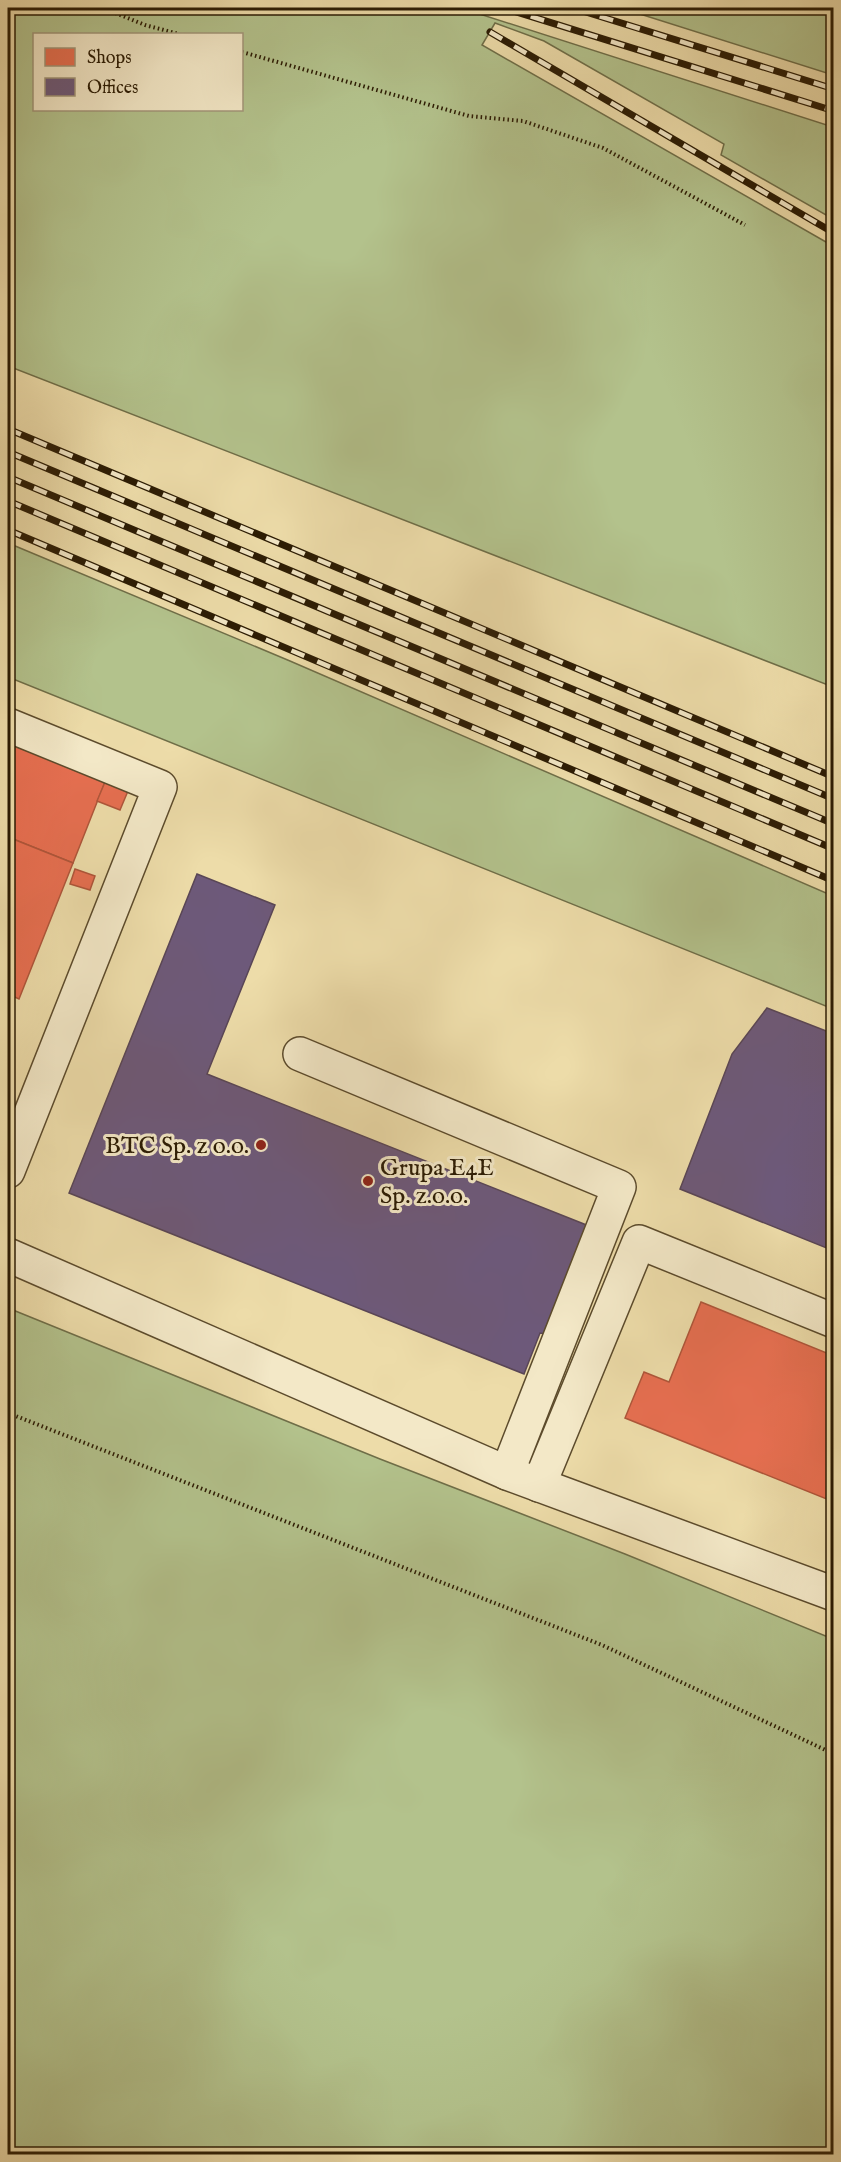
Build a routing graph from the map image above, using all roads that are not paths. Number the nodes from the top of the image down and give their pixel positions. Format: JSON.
{"nodes":[{"id":1,"x":8,"y":725,"type":"edge"},
{"id":2,"x":300,"y":1054,"type":"dead end"},
{"id":3,"x":20,"y":1103,"type":"edge"},
{"id":4,"x":8,"y":1171,"type":"edge"},
{"id":5,"x":8,"y":1255,"type":"edge"},
{"id":6,"x":834,"y":1321,"type":"edge"},
{"id":7,"x":507,"y":1473,"type":"junction"},
{"id":8,"x":539,"y":1485,"type":"junction"},
{"id":9,"x":834,"y":1594,"type":"edge"}],
"edges":[{"from":1,"to":3,"type":"lane"},
{"from":2,"to":7,"type":"lane"},
{"from":3,"to":4,"type":"lane"},
{"from":5,"to":7,"type":"lane"},
{"from":6,"to":8,"type":"lane"},
{"from":7,"to":8,"type":"lane"},
{"from":8,"to":9,"type":"lane"}]}
